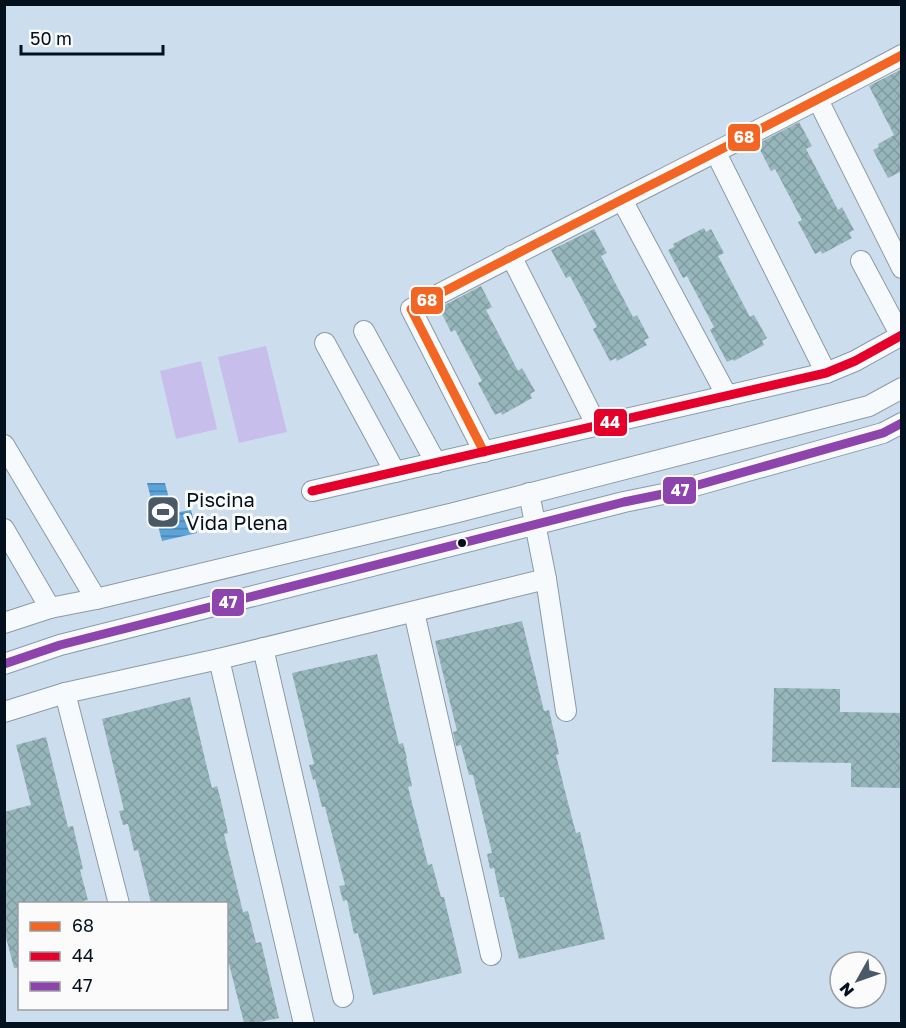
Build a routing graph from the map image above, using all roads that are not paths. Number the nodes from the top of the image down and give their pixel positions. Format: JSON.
{"nodes":[{"id":1,"x":902,"y":55,"type":"edge"},
{"id":2,"x":818,"y":100,"type":"junction"},
{"id":3,"x":716,"y":153,"type":"junction"},
{"id":4,"x":622,"y":200,"type":"junction"},
{"id":5,"x":511,"y":256,"type":"junction"},
{"id":6,"x":861,"y":261,"type":"dead end"},
{"id":7,"x":902,"y":268,"type":"edge"},
{"id":8,"x":364,"y":331,"type":"dead end"},
{"id":9,"x":901,"y":336,"type":"edge"},
{"id":10,"x":325,"y":343,"type":"dead end"},
{"id":11,"x":826,"y":373,"type":"junction"},
{"id":12,"x":902,"y":388,"type":"edge"},
{"id":13,"x":727,"y":396,"type":"junction"},
{"id":14,"x":902,"y":423,"type":"edge"},
{"id":15,"x":597,"y":426,"type":"junction"},
{"id":16,"x":4,"y":445,"type":"edge"},
{"id":17,"x":484,"y":452,"type":"junction"},
{"id":18,"x":436,"y":463,"type":"junction"},
{"id":19,"x":395,"y":472,"type":"junction"},
{"id":20,"x":312,"y":492,"type":"dead end"},
{"id":21,"x":529,"y":493,"type":"junction"},
{"id":22,"x":536,"y":526,"type":"junction"},
{"id":23,"x":4,"y":529,"type":"edge"},
{"id":24,"x":546,"y":579,"type":"junction"},
{"id":25,"x":96,"y":599,"type":"junction"},
{"id":26,"x":50,"y":608,"type":"junction"},
{"id":27,"x":414,"y":612,"type":"junction"},
{"id":28,"x":4,"y":623,"type":"edge"},
{"id":29,"x":263,"y":648,"type":"junction"},
{"id":30,"x":219,"y":659,"type":"junction"},
{"id":31,"x":4,"y":664,"type":"edge"},
{"id":32,"x":64,"y":693,"type":"junction"},
{"id":33,"x":4,"y":711,"type":"edge"},
{"id":34,"x":566,"y":711,"type":"dead end"},
{"id":35,"x":119,"y":902,"type":"edge"},
{"id":36,"x":491,"y":955,"type":"dead end"},
{"id":37,"x":343,"y":997,"type":"dead end"},
{"id":38,"x":304,"y":1023,"type":"edge"}],
"edges":[{"from":1,"to":2,"type":"street"},
{"from":2,"to":3,"type":"street"},
{"from":2,"to":7,"type":"street"},
{"from":3,"to":4,"type":"street"},
{"from":3,"to":11,"type":"street"},
{"from":4,"to":5,"type":"street"},
{"from":4,"to":13,"type":"street"},
{"from":5,"to":15,"type":"street"},
{"from":5,"to":17,"type":"street"},
{"from":6,"to":9,"type":"street"},
{"from":8,"to":18,"type":"street"},
{"from":9,"to":11,"type":"street"},
{"from":10,"to":19,"type":"street"},
{"from":11,"to":13,"type":"street"},
{"from":12,"to":21,"type":"street"},
{"from":13,"to":15,"type":"street"},
{"from":14,"to":22,"type":"street"},
{"from":15,"to":17,"type":"street"},
{"from":16,"to":25,"type":"street"},
{"from":17,"to":18,"type":"street"},
{"from":18,"to":19,"type":"street"},
{"from":19,"to":20,"type":"street"},
{"from":21,"to":22,"type":"street"},
{"from":21,"to":25,"type":"street"},
{"from":22,"to":24,"type":"street"},
{"from":22,"to":31,"type":"street"},
{"from":23,"to":26,"type":"street"},
{"from":24,"to":27,"type":"street"},
{"from":24,"to":34,"type":"street"},
{"from":25,"to":26,"type":"street"},
{"from":26,"to":28,"type":"street"},
{"from":27,"to":29,"type":"street"},
{"from":27,"to":36,"type":"street"},
{"from":29,"to":30,"type":"street"},
{"from":29,"to":37,"type":"street"},
{"from":30,"to":32,"type":"street"},
{"from":30,"to":38,"type":"street"},
{"from":32,"to":33,"type":"street"},
{"from":32,"to":35,"type":"street"}]}
